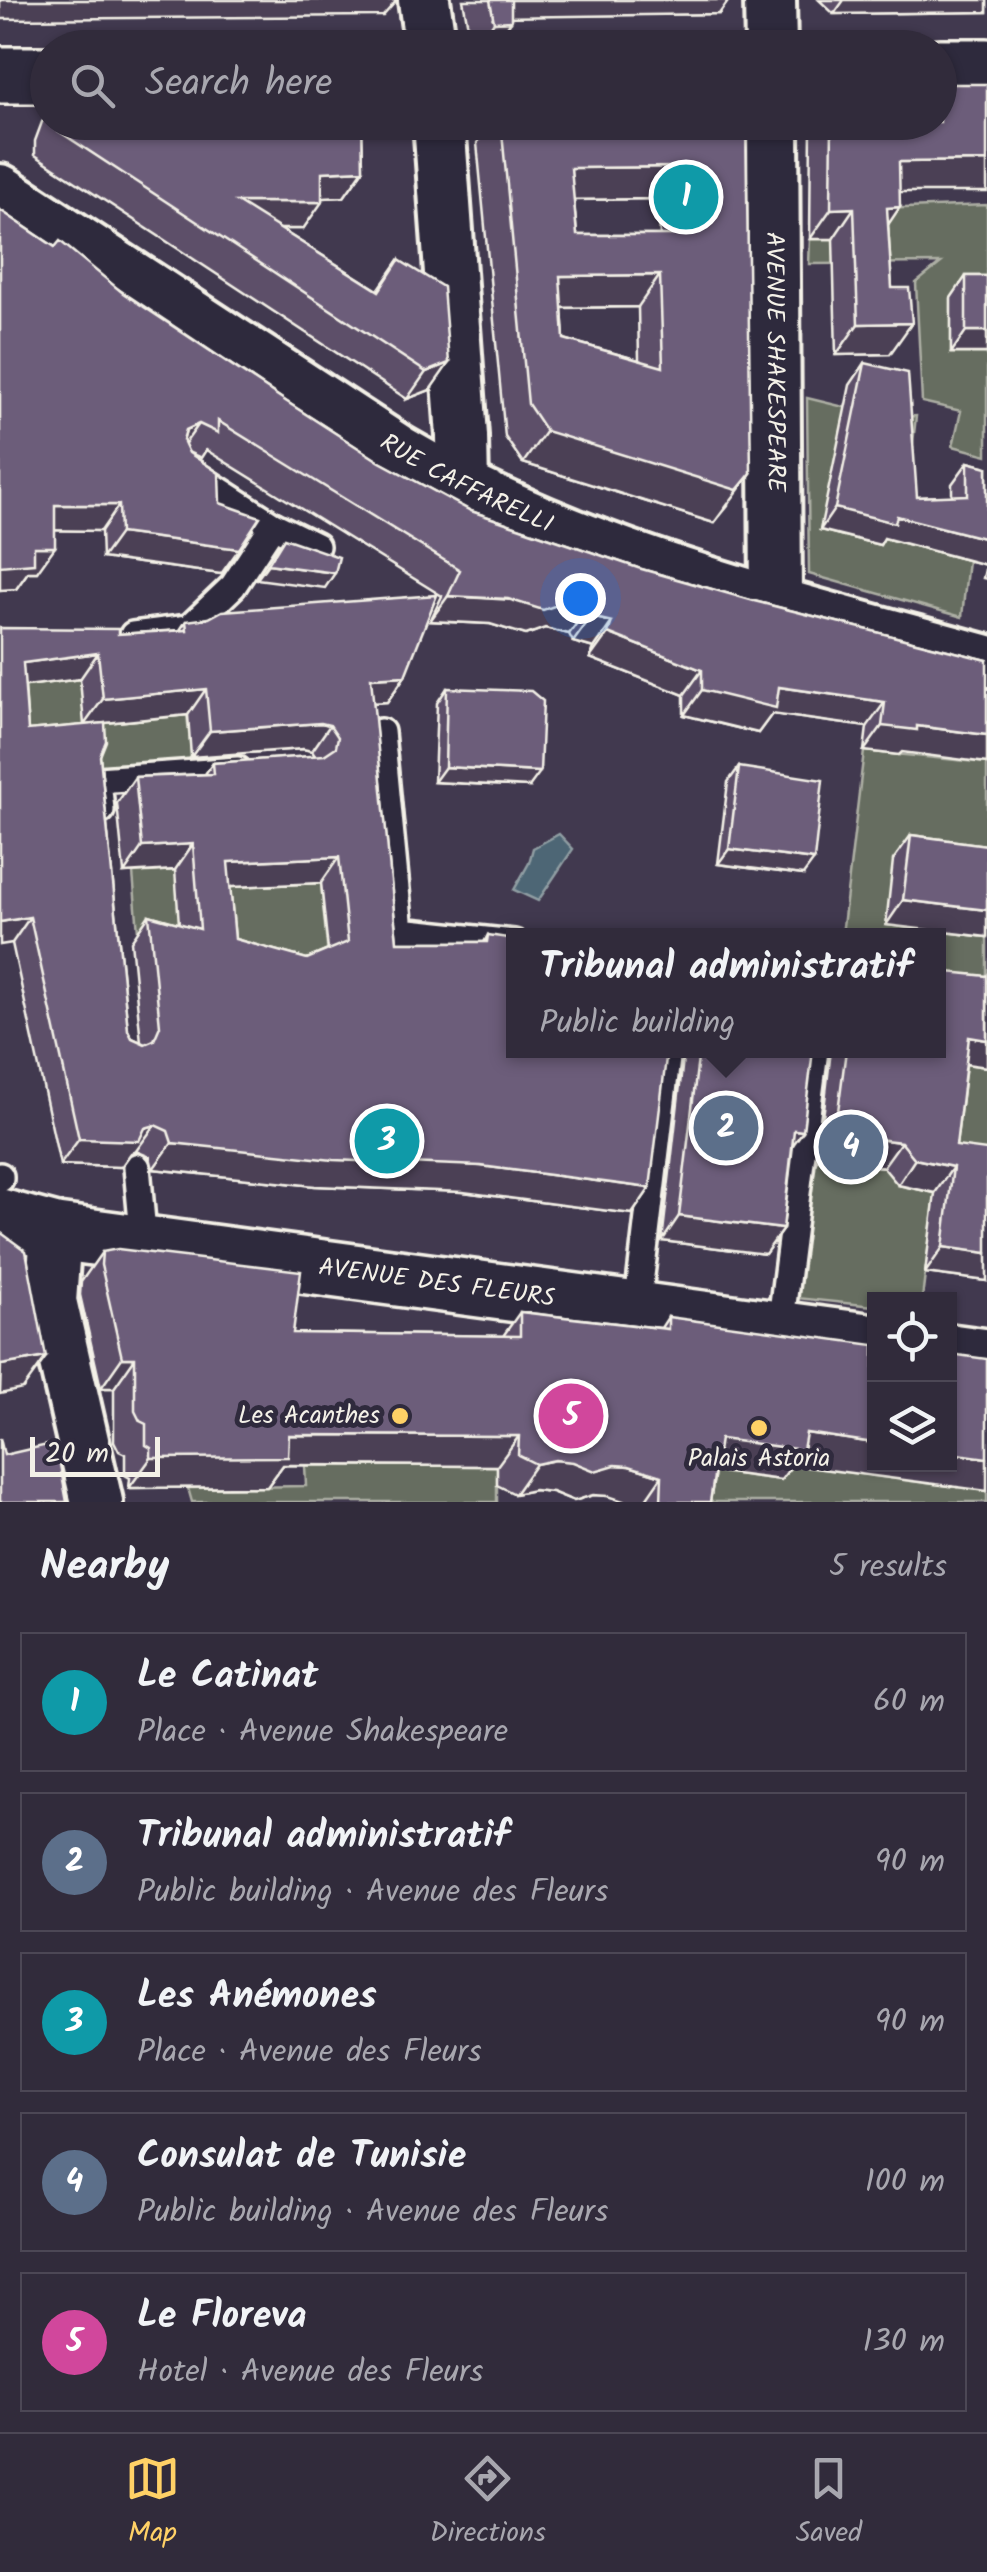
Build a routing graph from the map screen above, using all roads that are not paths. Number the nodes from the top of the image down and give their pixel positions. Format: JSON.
{"nodes":[{"id":1,"x":424,"y":0,"type":"edge"},
{"id":2,"x":770,"y":0,"type":"edge"},
{"id":3,"x":429,"y":30,"type":"edge"},
{"id":4,"x":771,"y":30,"type":"edge"},
{"id":5,"x":957,"y":67,"type":"edge"},
{"id":6,"x":987,"y":67,"type":"edge"},
{"id":7,"x":30,"y":74,"type":"edge"},
{"id":8,"x":0,"y":75,"type":"edge"},
{"id":9,"x":440,"y":140,"type":"edge"},
{"id":10,"x":773,"y":140,"type":"edge"},
{"id":11,"x":0,"y":190,"type":"edge"},
{"id":12,"x":181,"y":466,"type":"edge"},
{"id":13,"x":463,"y":488,"type":"junction"},
{"id":14,"x":273,"y":525,"type":"junction"},
{"id":15,"x":316,"y":546,"type":"edge"},
{"id":16,"x":776,"y":603,"type":"junction"},
{"id":17,"x":100,"y":637,"type":"edge"},
{"id":18,"x":987,"y":661,"type":"edge"},
{"id":19,"x":381,"y":732,"type":"edge"},
{"id":20,"x":266,"y":768,"type":"edge"},
{"id":21,"x":104,"y":839,"type":"edge"},
{"id":22,"x":506,"y":942,"type":"edge"},
{"id":23,"x":667,"y":1058,"type":"edge"},
{"id":24,"x":814,"y":1058,"type":"edge"},
{"id":25,"x":137,"y":1167,"type":"edge"},
{"id":26,"x":0,"y":1217,"type":"edge"},
{"id":27,"x":56,"y":1232,"type":"junction"},
{"id":28,"x":144,"y":1244,"type":"junction"},
{"id":29,"x":636,"y":1309,"type":"junction"},
{"id":30,"x":780,"y":1328,"type":"junction"},
{"id":31,"x":867,"y":1341,"type":"edge"},
{"id":32,"x":957,"y":1353,"type":"edge"},
{"id":33,"x":987,"y":1357,"type":"edge"},
{"id":34,"x":96,"y":1502,"type":"edge"}],
"edges":[{"from":1,"to":3,"type":"street"},
{"from":2,"to":4,"type":"street"},
{"from":5,"to":6,"type":"main road"},
{"from":7,"to":8,"type":"main road"},
{"from":9,"to":13,"type":"street"},
{"from":10,"to":16,"type":"street","name":"AVENUE SHAKESPEARE"},
{"from":11,"to":13,"type":"street","name":"RUE CAFFARELLI"},
{"from":12,"to":14,"type":"lane"},
{"from":13,"to":16,"type":"street","name":"RUE CAFFARELLI"},
{"from":14,"to":15,"type":"lane"},
{"from":14,"to":17,"type":"lane"},
{"from":16,"to":18,"type":"street","name":"RUE CAFFARELLI"},
{"from":19,"to":22,"type":"lane"},
{"from":20,"to":21,"type":"lane"},
{"from":23,"to":29,"type":"lane"},
{"from":24,"to":30,"type":"lane"},
{"from":25,"to":28,"type":"lane"},
{"from":26,"to":27,"type":"main road","name":"AVENUE DES FLEURS"},
{"from":27,"to":28,"type":"main road","name":"AVENUE DES FLEURS"},
{"from":27,"to":34,"type":"street"},
{"from":28,"to":29,"type":"main road","name":"AVENUE DES FLEURS"},
{"from":29,"to":30,"type":"main road","name":"AVENUE DES FLEURS"},
{"from":30,"to":31,"type":"main road","name":"AVENUE DES FLEURS"},
{"from":32,"to":33,"type":"main road"}]}
